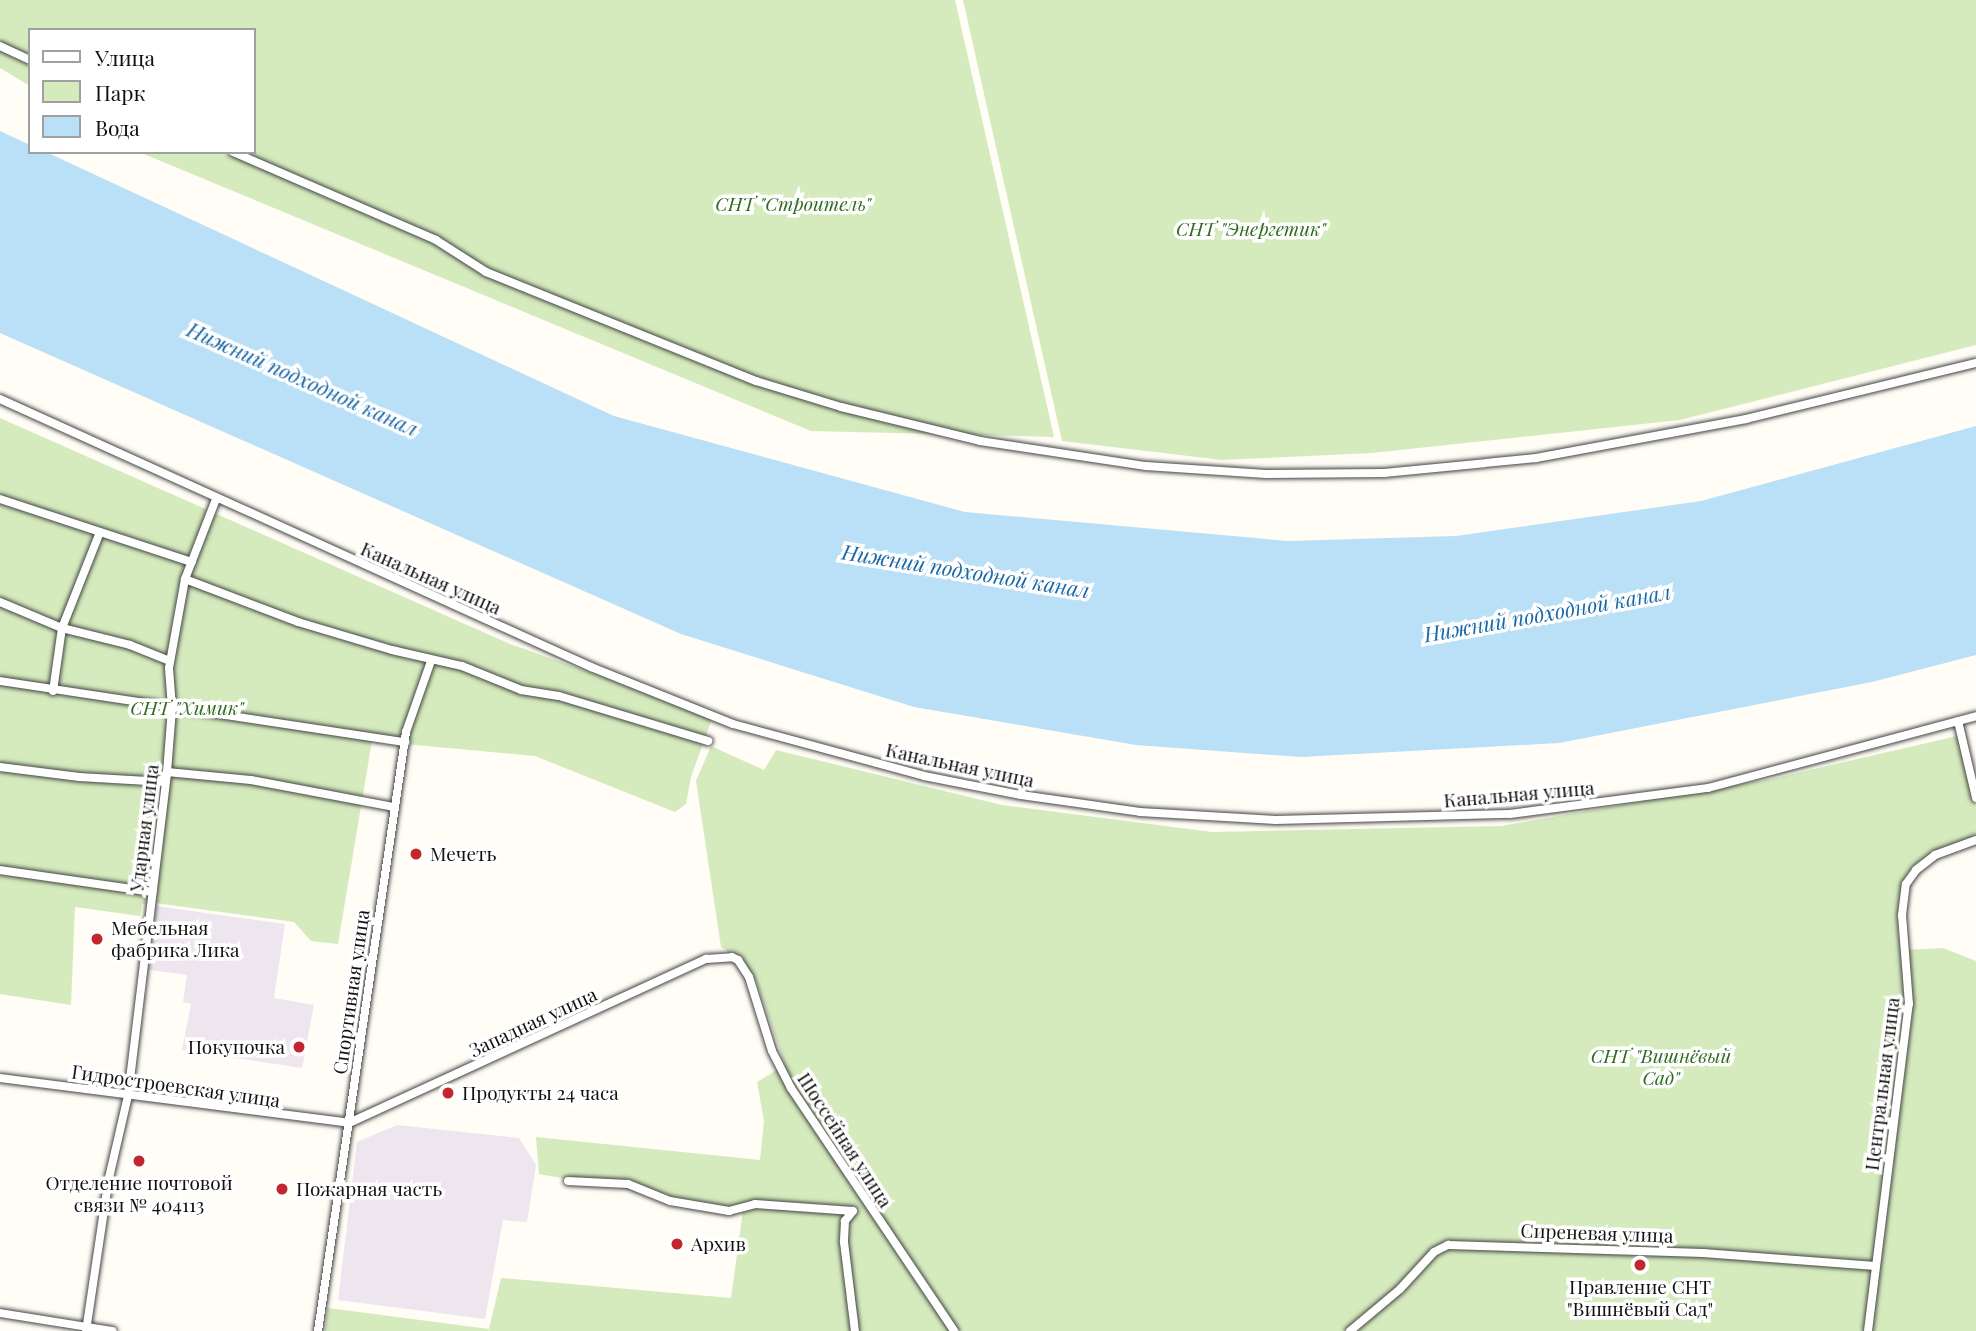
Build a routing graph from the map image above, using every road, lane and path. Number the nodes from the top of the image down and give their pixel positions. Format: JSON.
{"nodes":[{"id":1,"x":0,"y":46,"type":"edge"},
{"id":2,"x":28,"y":59,"type":"edge"},
{"id":3,"x":238,"y":154,"type":"edge"},
{"id":4,"x":1976,"y":363,"type":"edge"},
{"id":5,"x":0,"y":399,"type":"edge"},
{"id":6,"x":0,"y":499,"type":"edge"},
{"id":7,"x":216,"y":499,"type":"junction"},
{"id":8,"x":100,"y":532,"type":"junction"},
{"id":9,"x":192,"y":562,"type":"junction"},
{"id":10,"x":185,"y":579,"type":"junction"},
{"id":11,"x":0,"y":602,"type":"edge"},
{"id":12,"x":62,"y":628,"type":"junction"},
{"id":13,"x":430,"y":660,"type":"junction"},
{"id":14,"x":170,"y":661,"type":"junction"},
{"id":15,"x":0,"y":681,"type":"edge"},
{"id":16,"x":53,"y":691,"type":"junction"},
{"id":17,"x":172,"y":708,"type":"junction"},
{"id":18,"x":1976,"y":716,"type":"edge"},
{"id":19,"x":1958,"y":721,"type":"junction"},
{"id":20,"x":708,"y":741,"type":"dead end"},
{"id":21,"x":405,"y":742,"type":"junction"},
{"id":22,"x":0,"y":767,"type":"edge"},
{"id":23,"x":167,"y":772,"type":"junction"},
{"id":24,"x":166,"y":782,"type":"junction"},
{"id":25,"x":1976,"y":798,"type":"edge"},
{"id":26,"x":394,"y":807,"type":"junction"},
{"id":27,"x":1976,"y":840,"type":"edge"},
{"id":28,"x":0,"y":870,"type":"edge"},
{"id":29,"x":152,"y":891,"type":"junction"},
{"id":30,"x":732,"y":957,"type":"joint"},
{"id":31,"x":0,"y":1078,"type":"edge"},
{"id":32,"x":128,"y":1096,"type":"junction"},
{"id":33,"x":349,"y":1123,"type":"junction"},
{"id":34,"x":568,"y":1181,"type":"dead end"},
{"id":35,"x":868,"y":1205,"type":"junction"},
{"id":36,"x":853,"y":1211,"type":"junction"},
{"id":37,"x":1876,"y":1266,"type":"junction"},
{"id":38,"x":0,"y":1313,"type":"edge"},
{"id":39,"x":87,"y":1329,"type":"edge"},
{"id":40,"x":113,"y":1331,"type":"edge"},
{"id":41,"x":318,"y":1331,"type":"edge"},
{"id":42,"x":855,"y":1331,"type":"edge"},
{"id":43,"x":954,"y":1331,"type":"edge"},
{"id":44,"x":1350,"y":1331,"type":"edge"},
{"id":45,"x":1868,"y":1331,"type":"edge"}],
"edges":[{"from":1,"to":2,"type":"street"},
{"from":3,"to":4,"type":"street"},
{"from":5,"to":7,"type":"street","name":"Канальная улица"},
{"from":6,"to":8,"type":"street"},
{"from":7,"to":9,"type":"street","name":"Ударная улица"},
{"from":7,"to":19,"type":"street","name":"Канальная улица"},
{"from":8,"to":9,"type":"street"},
{"from":8,"to":12,"type":"street"},
{"from":9,"to":10,"type":"street","name":"Ударная улица"},
{"from":10,"to":13,"type":"street"},
{"from":10,"to":14,"type":"street","name":"Ударная улица"},
{"from":11,"to":12,"type":"street"},
{"from":12,"to":14,"type":"street"},
{"from":12,"to":16,"type":"street"},
{"from":13,"to":20,"type":"street"},
{"from":13,"to":21,"type":"street","name":"Спортивная улица"},
{"from":14,"to":17,"type":"street","name":"Ударная улица"},
{"from":15,"to":16,"type":"street"},
{"from":16,"to":17,"type":"street"},
{"from":17,"to":21,"type":"street"},
{"from":17,"to":23,"type":"street","name":"Ударная улица"},
{"from":18,"to":19,"type":"street","name":"Канальная улица"},
{"from":19,"to":25,"type":"street"},
{"from":21,"to":26,"type":"street","name":"Спортивная улица"},
{"from":22,"to":24,"type":"street"},
{"from":23,"to":24,"type":"street","name":"Ударная улица"},
{"from":23,"to":26,"type":"street"},
{"from":24,"to":29,"type":"street","name":"Ударная улица"},
{"from":26,"to":33,"type":"street","name":"Спортивная улица"},
{"from":27,"to":37,"type":"street","name":"Центральная улица"},
{"from":28,"to":29,"type":"street"},
{"from":29,"to":32,"type":"street","name":"Ударная улица"},
{"from":30,"to":33,"type":"street","name":"Западная улица"},
{"from":30,"to":35,"type":"street","name":"Шоссейная улица"},
{"from":31,"to":32,"type":"street","name":"Гидростроевская улица"},
{"from":32,"to":33,"type":"street","name":"Гидростроевская улица"},
{"from":32,"to":39,"type":"street","name":"Ударная улица"},
{"from":33,"to":41,"type":"street","name":"Спортивная улица"},
{"from":34,"to":36,"type":"street"},
{"from":35,"to":36,"type":"street"},
{"from":35,"to":43,"type":"street","name":"Шоссейная улица"},
{"from":36,"to":42,"type":"street"},
{"from":37,"to":44,"type":"street","name":"Сиреневая улица"},
{"from":37,"to":45,"type":"street","name":"Центральная улица"},
{"from":38,"to":39,"type":"street"},
{"from":39,"to":40,"type":"street"}]}
